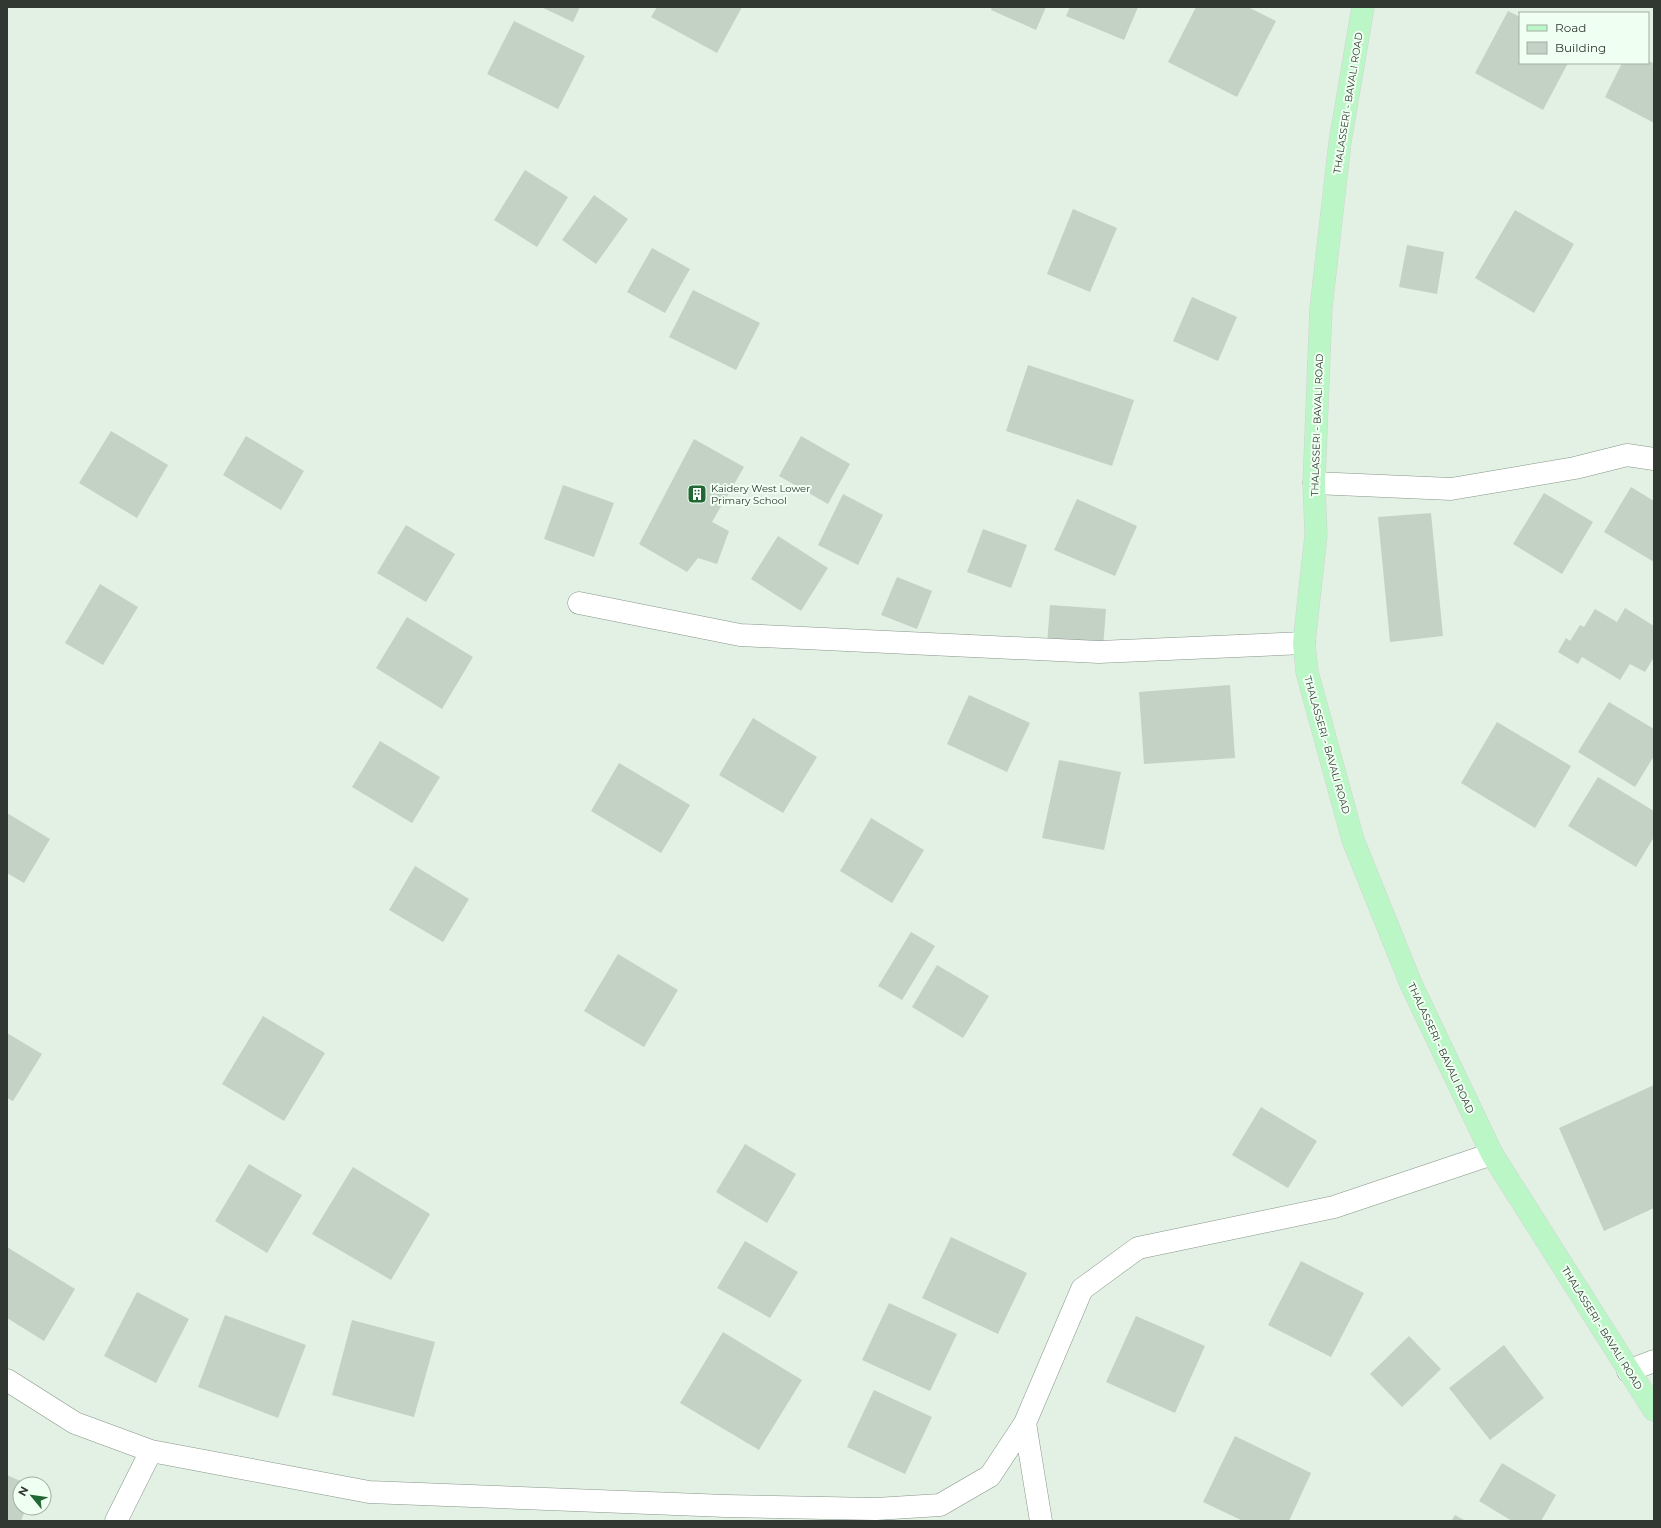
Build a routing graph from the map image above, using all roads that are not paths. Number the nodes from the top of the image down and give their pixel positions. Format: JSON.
{"nodes":[{"id":1,"x":1363,"y":7,"type":"edge"},
{"id":2,"x":1654,"y":459,"type":"edge"},
{"id":3,"x":1314,"y":483,"type":"junction"},
{"id":4,"x":579,"y":603,"type":"dead end"},
{"id":5,"x":1304,"y":643,"type":"junction"},
{"id":6,"x":1492,"y":1154,"type":"junction"},
{"id":7,"x":1654,"y":1361,"type":"edge"},
{"id":8,"x":1628,"y":1371,"type":"junction"},
{"id":9,"x":7,"y":1380,"type":"edge"},
{"id":10,"x":1654,"y":1410,"type":"edge"},
{"id":11,"x":1025,"y":1423,"type":"junction"},
{"id":12,"x":151,"y":1451,"type":"junction"},
{"id":13,"x":726,"y":1514,"type":"edge"},
{"id":14,"x":116,"y":1521,"type":"edge"},
{"id":15,"x":1041,"y":1521,"type":"edge"}],
"edges":[{"from":1,"to":3,"type":"main road","name":"THALASSERI - BAVALI ROAD"},
{"from":2,"to":3,"type":"street"},
{"from":3,"to":5,"type":"main road","name":"THALASSERI - BAVALI ROAD"},
{"from":4,"to":5,"type":"street"},
{"from":5,"to":6,"type":"main road","name":"THALASSERI - BAVALI ROAD"},
{"from":6,"to":8,"type":"main road","name":"THALASSERI - BAVALI ROAD"},
{"from":6,"to":11,"type":"street"},
{"from":7,"to":8,"type":"street"},
{"from":8,"to":10,"type":"main road","name":"THALASSERI - BAVALI ROAD"},
{"from":9,"to":12,"type":"street"},
{"from":11,"to":13,"type":"street"},
{"from":11,"to":15,"type":"street"},
{"from":12,"to":13,"type":"street"},
{"from":12,"to":14,"type":"street"}]}
